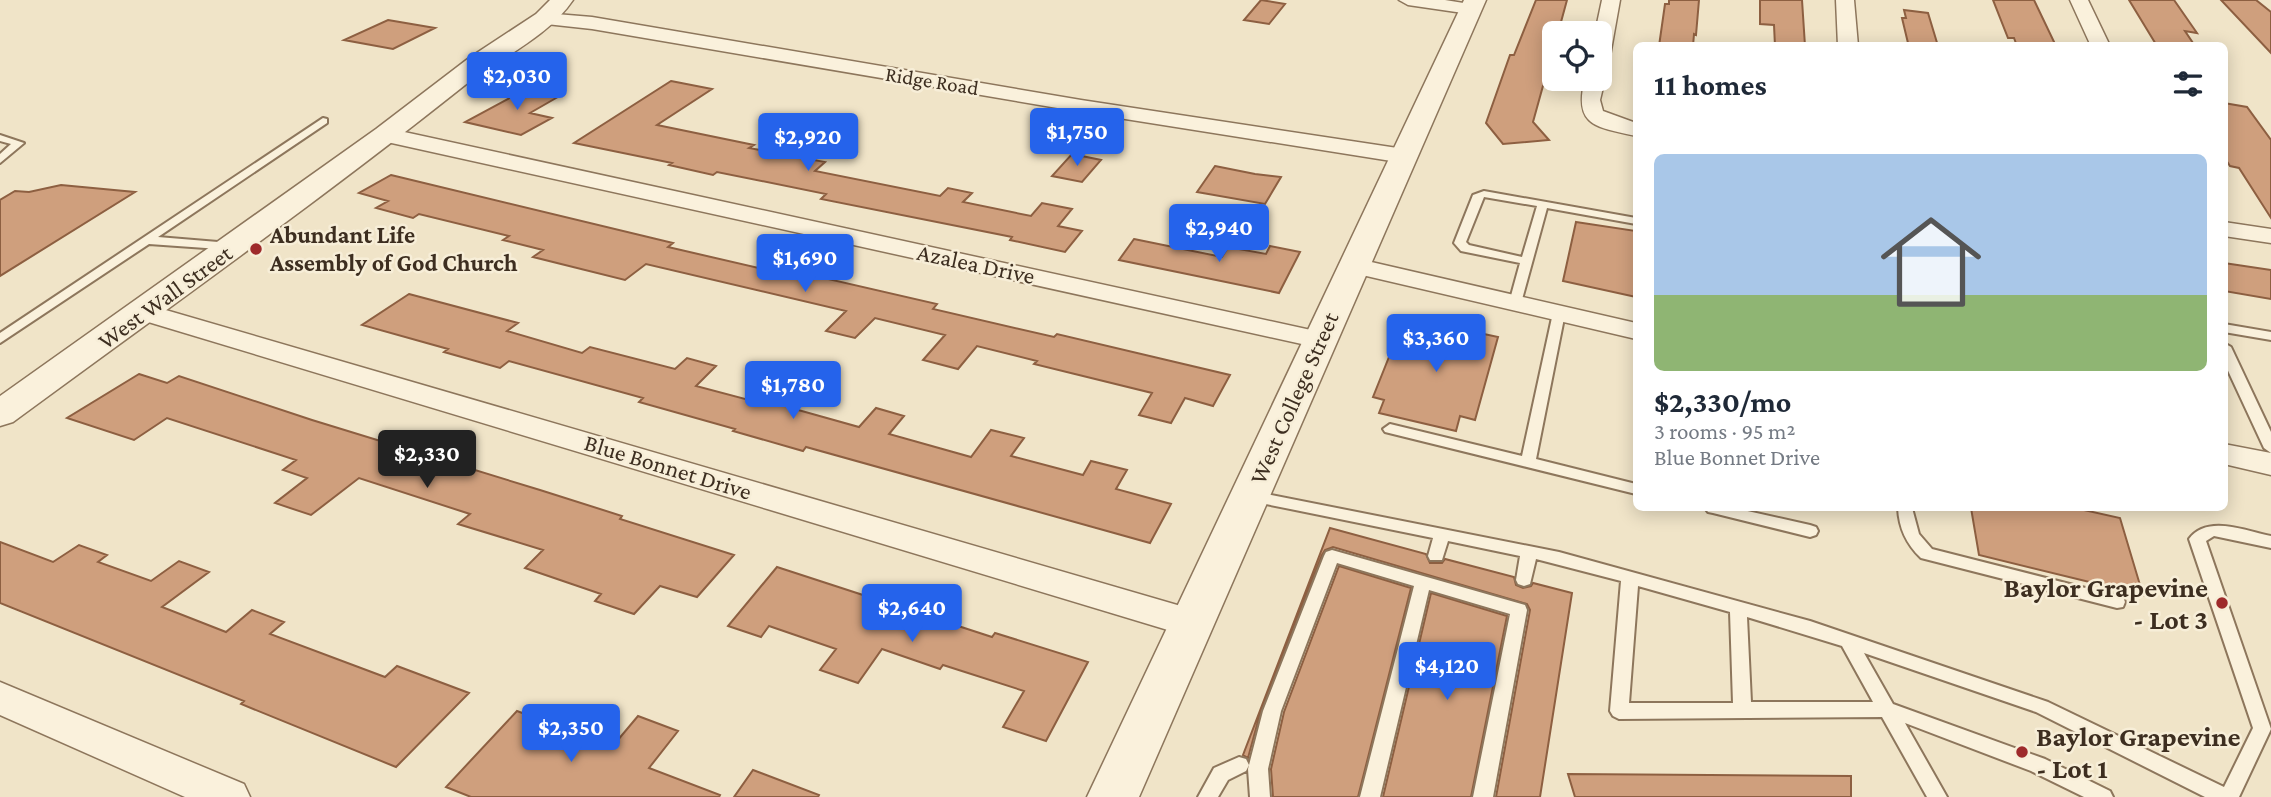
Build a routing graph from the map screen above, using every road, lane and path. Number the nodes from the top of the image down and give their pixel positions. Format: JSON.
{"nodes":[{"id":1,"x":1408,"y":0,"type":"edge"},
{"id":2,"x":1611,"y":0,"type":"edge"},
{"id":3,"x":1845,"y":0,"type":"edge"},
{"id":4,"x":2079,"y":0,"type":"edge"},
{"id":5,"x":1473,"y":5,"type":"edge"},
{"id":6,"x":553,"y":10,"type":"edge"},
{"id":7,"x":1607,"y":21,"type":"edge"},
{"id":8,"x":1849,"y":42,"type":"edge"},
{"id":9,"x":2099,"y":42,"type":"edge"},
{"id":10,"x":1592,"y":91,"type":"edge"},
{"id":11,"x":323,"y":121,"type":"dead end"},
{"id":12,"x":1633,"y":129,"type":"edge"},
{"id":13,"x":386,"y":135,"type":"junction"},
{"id":14,"x":0,"y":138,"type":"edge"},
{"id":15,"x":1404,"y":156,"type":"junction"},
{"id":16,"x":0,"y":160,"type":"edge"},
{"id":17,"x":1543,"y":204,"type":"junction"},
{"id":18,"x":1633,"y":220,"type":"edge"},
{"id":19,"x":2228,"y":230,"type":"edge"},
{"id":20,"x":2271,"y":236,"type":"edge"},
{"id":21,"x":148,"y":240,"type":"junction"},
{"id":22,"x":233,"y":247,"type":"junction"},
{"id":23,"x":1526,"y":261,"type":"junction"},
{"id":24,"x":1354,"y":266,"type":"junction"},
{"id":25,"x":1515,"y":303,"type":"junction"},
{"id":26,"x":145,"y":312,"type":"junction"},
{"id":27,"x":1559,"y":313,"type":"junction"},
{"id":28,"x":2228,"y":329,"type":"edge"},
{"id":29,"x":1633,"y":330,"type":"edge"},
{"id":30,"x":2271,"y":336,"type":"edge"},
{"id":31,"x":0,"y":339,"type":"edge"},
{"id":32,"x":1320,"y":340,"type":"junction"},
{"id":33,"x":2228,"y":356,"type":"edge"},
{"id":34,"x":0,"y":414,"type":"edge"},
{"id":35,"x":1390,"y":429,"type":"dead end"},
{"id":36,"x":2271,"y":448,"type":"edge"},
{"id":37,"x":2228,"y":455,"type":"edge"},
{"id":38,"x":1528,"y":462,"type":"junction"},
{"id":39,"x":2271,"y":464,"type":"edge"},
{"id":40,"x":1633,"y":488,"type":"edge"},
{"id":41,"x":1250,"y":495,"type":"junction"},
{"id":42,"x":1726,"y":511,"type":"edge"},
{"id":43,"x":1905,"y":511,"type":"edge"},
{"id":44,"x":1810,"y":531,"type":"dead end"},
{"id":45,"x":1442,"y":535,"type":"junction"},
{"id":46,"x":2271,"y":542,"type":"edge"},
{"id":47,"x":1529,"y":552,"type":"junction"},
{"id":48,"x":1436,"y":556,"type":"dead end"},
{"id":49,"x":1630,"y":577,"type":"junction"},
{"id":50,"x":1524,"y":580,"type":"dead end"},
{"id":51,"x":1423,"y":582,"type":"junction"},
{"id":52,"x":2117,"y":603,"type":"dead end"},
{"id":53,"x":1738,"y":608,"type":"junction"},
{"id":54,"x":1191,"y":623,"type":"junction"},
{"id":55,"x":1848,"y":640,"type":"junction"},
{"id":56,"x":0,"y":698,"type":"edge"},
{"id":57,"x":1887,"y":709,"type":"junction"},
{"id":58,"x":1742,"y":710,"type":"junction"},
{"id":59,"x":2267,"y":729,"type":"edge"},
{"id":60,"x":1239,"y":765,"type":"dead end"},
{"id":61,"x":229,"y":797,"type":"edge"},
{"id":62,"x":1113,"y":797,"type":"edge"},
{"id":63,"x":1208,"y":797,"type":"edge"},
{"id":64,"x":1260,"y":797,"type":"edge"},
{"id":65,"x":1370,"y":797,"type":"edge"},
{"id":66,"x":1483,"y":797,"type":"edge"},
{"id":67,"x":1937,"y":797,"type":"edge"},
{"id":68,"x":2104,"y":797,"type":"edge"},
{"id":69,"x":2226,"y":797,"type":"edge"}],
"edges":[{"from":1,"to":5,"type":"street"},
{"from":2,"to":7,"type":"street"},
{"from":3,"to":8,"type":"street"},
{"from":4,"to":9,"type":"street"},
{"from":5,"to":15,"type":"street","name":"West College Street"},
{"from":6,"to":13,"type":"street","name":"West Wall Street"},
{"from":6,"to":15,"type":"street","name":"Ridge Road"},
{"from":10,"to":12,"type":"street"},
{"from":11,"to":21,"type":"lane"},
{"from":13,"to":22,"type":"street","name":"West Wall Street"},
{"from":13,"to":32,"type":"street","name":"Azalea Drive"},
{"from":14,"to":16,"type":"lane"},
{"from":15,"to":24,"type":"street","name":"West College Street"},
{"from":17,"to":18,"type":"lane"},
{"from":17,"to":23,"type":"lane"},
{"from":17,"to":23,"type":"lane"},
{"from":19,"to":20,"type":"street"},
{"from":21,"to":22,"type":"lane"},
{"from":21,"to":31,"type":"lane"},
{"from":22,"to":26,"type":"street","name":"West Wall Street"},
{"from":23,"to":25,"type":"lane"},
{"from":24,"to":25,"type":"street"},
{"from":24,"to":32,"type":"street","name":"West College Street"},
{"from":25,"to":27,"type":"street"},
{"from":26,"to":34,"type":"street","name":"West Wall Street"},
{"from":26,"to":54,"type":"street","name":"Blue Bonnet Drive"},
{"from":27,"to":29,"type":"street"},
{"from":27,"to":38,"type":"lane"},
{"from":28,"to":30,"type":"lane"},
{"from":32,"to":41,"type":"street","name":"West College Street"},
{"from":33,"to":36,"type":"lane"},
{"from":35,"to":38,"type":"lane"},
{"from":37,"to":39,"type":"street"},
{"from":38,"to":40,"type":"lane"},
{"from":41,"to":45,"type":"lane"},
{"from":41,"to":54,"type":"street","name":"West College Street"},
{"from":42,"to":44,"type":"lane"},
{"from":43,"to":52,"type":"lane"},
{"from":45,"to":47,"type":"lane"},
{"from":45,"to":48,"type":"lane"},
{"from":46,"to":59,"type":"lane"},
{"from":47,"to":49,"type":"lane"},
{"from":47,"to":50,"type":"lane"},
{"from":49,"to":53,"type":"lane"},
{"from":49,"to":58,"type":"lane"},
{"from":51,"to":64,"type":"lane"},
{"from":51,"to":65,"type":"lane"},
{"from":51,"to":66,"type":"lane"},
{"from":53,"to":55,"type":"lane"},
{"from":53,"to":58,"type":"lane"},
{"from":54,"to":62,"type":"street","name":"West College Street"},
{"from":55,"to":57,"type":"lane"},
{"from":55,"to":69,"type":"lane"},
{"from":56,"to":61,"type":"street"},
{"from":57,"to":58,"type":"lane"},
{"from":57,"to":67,"type":"lane"},
{"from":57,"to":68,"type":"lane"},
{"from":59,"to":69,"type":"lane"},
{"from":60,"to":63,"type":"lane"}]}
